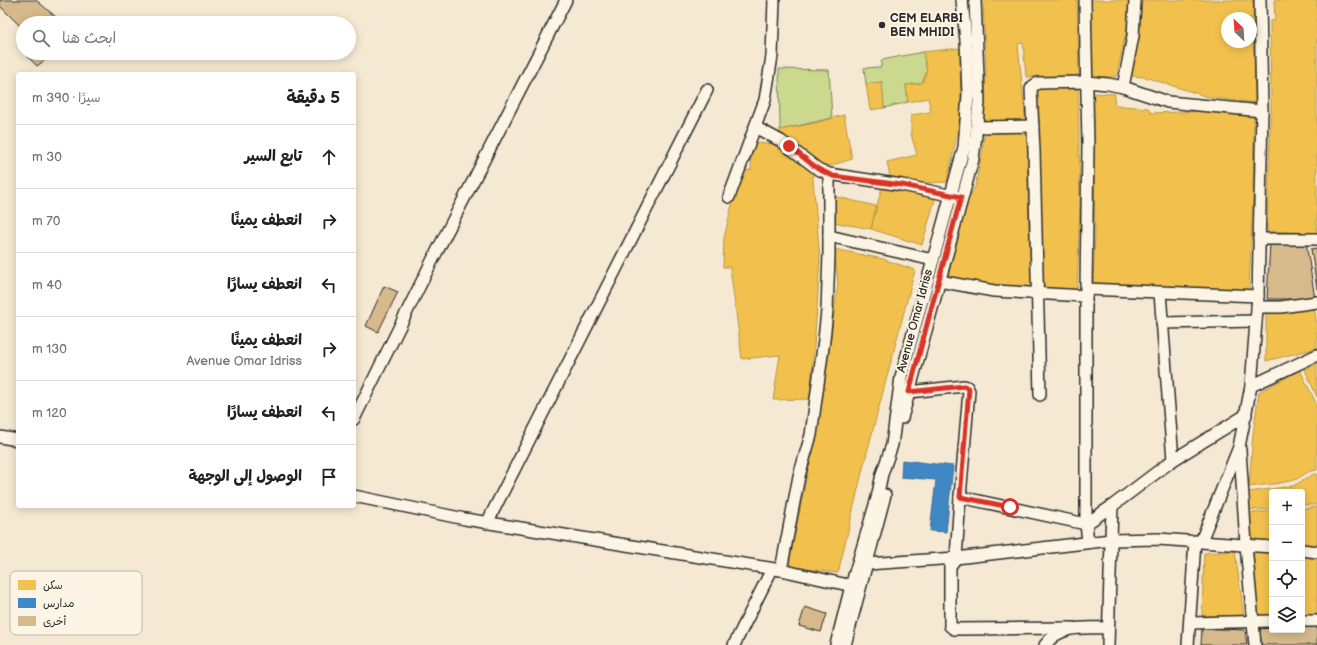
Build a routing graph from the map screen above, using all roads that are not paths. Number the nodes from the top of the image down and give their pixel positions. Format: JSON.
{"nodes":[{"id":1,"x":566,"y":0,"type":"edge"},
{"id":2,"x":774,"y":0,"type":"edge"},
{"id":3,"x":962,"y":0,"type":"edge"},
{"id":4,"x":975,"y":0,"type":"edge"},
{"id":5,"x":1085,"y":0,"type":"edge"},
{"id":6,"x":1135,"y":0,"type":"edge"},
{"id":7,"x":1260,"y":0,"type":"edge"},
{"id":8,"x":1086,"y":82,"type":"junction"},
{"id":9,"x":1122,"y":87,"type":"junction"},
{"id":10,"x":707,"y":90,"type":"dead end"},
{"id":11,"x":1262,"y":111,"type":"junction"},
{"id":12,"x":1033,"y":126,"type":"junction"},
{"id":13,"x":755,"y":127,"type":"junction"},
{"id":14,"x":977,"y":127,"type":"junction"},
{"id":15,"x":828,"y":174,"type":"junction"},
{"id":16,"x":956,"y":196,"type":"junction"},
{"id":17,"x":729,"y":197,"type":"dead end"},
{"id":18,"x":829,"y":236,"type":"junction"},
{"id":19,"x":1259,"y":239,"type":"junction"},
{"id":20,"x":1317,"y":239,"type":"edge"},
{"id":21,"x":933,"y":260,"type":"junction"},
{"id":22,"x":939,"y":281,"type":"junction"},
{"id":23,"x":1086,"y":292,"type":"junction"},
{"id":24,"x":1160,"y":293,"type":"junction"},
{"id":25,"x":1037,"y":294,"type":"junction"},
{"id":26,"x":1257,"y":302,"type":"junction"},
{"id":27,"x":1317,"y":302,"type":"edge"},
{"id":28,"x":1256,"y":321,"type":"junction"},
{"id":29,"x":1162,"y":323,"type":"junction"},
{"id":30,"x":1317,"y":354,"type":"edge"},
{"id":31,"x":1251,"y":386,"type":"junction"},
{"id":32,"x":909,"y":392,"type":"junction"},
{"id":33,"x":1040,"y":395,"type":"dead end"},
{"id":34,"x":356,"y":415,"type":"edge"},
{"id":35,"x":1246,"y":415,"type":"junction"},
{"id":36,"x":0,"y":437,"type":"edge"},
{"id":37,"x":16,"y":440,"type":"edge"},
{"id":38,"x":1239,"y":447,"type":"junction"},
{"id":39,"x":1173,"y":460,"type":"junction"},
{"id":40,"x":356,"y":496,"type":"edge"},
{"id":41,"x":960,"y":497,"type":"junction"},
{"id":42,"x":1112,"y":506,"type":"junction"},
{"id":43,"x":487,"y":523,"type":"junction"},
{"id":44,"x":1086,"y":524,"type":"junction"},
{"id":45,"x":1112,"y":540,"type":"junction"},
{"id":46,"x":1198,"y":541,"type":"junction"},
{"id":47,"x":1088,"y":542,"type":"junction"},
{"id":48,"x":1246,"y":545,"type":"junction"},
{"id":49,"x":1269,"y":547,"type":"edge"},
{"id":50,"x":1305,"y":550,"type":"edge"},
{"id":51,"x":1317,"y":552,"type":"edge"},
{"id":52,"x":956,"y":558,"type":"junction"},
{"id":53,"x":867,"y":564,"type":"junction"},
{"id":54,"x":777,"y":570,"type":"junction"},
{"id":55,"x":856,"y":587,"type":"junction"},
{"id":56,"x":1252,"y":621,"type":"junction"},
{"id":57,"x":1269,"y":621,"type":"edge"},
{"id":58,"x":1305,"y":621,"type":"edge"},
{"id":59,"x":1317,"y":621,"type":"edge"},
{"id":60,"x":1190,"y":623,"type":"junction"},
{"id":61,"x":1073,"y":628,"type":"junction"},
{"id":62,"x":1108,"y":628,"type":"junction"},
{"id":63,"x":734,"y":645,"type":"edge"},
{"id":64,"x":836,"y":645,"type":"edge"},
{"id":65,"x":845,"y":645,"type":"edge"},
{"id":66,"x":1045,"y":645,"type":"edge"},
{"id":67,"x":1108,"y":645,"type":"edge"},
{"id":68,"x":1188,"y":645,"type":"edge"},
{"id":69,"x":1254,"y":645,"type":"edge"}],
"edges":[{"from":1,"to":34,"type":"street"},
{"from":2,"to":13,"type":"street"},
{"from":3,"to":16,"type":"street"},
{"from":4,"to":14,"type":"street","name":"Avenue Omar Idriss"},
{"from":5,"to":8,"type":"street"},
{"from":6,"to":9,"type":"street"},
{"from":7,"to":11,"type":"street"},
{"from":8,"to":9,"type":"street"},
{"from":8,"to":12,"type":"street"},
{"from":8,"to":23,"type":"street"},
{"from":9,"to":11,"type":"street"},
{"from":10,"to":43,"type":"street"},
{"from":11,"to":19,"type":"street"},
{"from":12,"to":14,"type":"street"},
{"from":12,"to":25,"type":"street"},
{"from":13,"to":15,"type":"street"},
{"from":13,"to":17,"type":"street"},
{"from":14,"to":16,"type":"street","name":"Avenue Omar Idriss"},
{"from":15,"to":16,"type":"street"},
{"from":15,"to":18,"type":"street"},
{"from":16,"to":21,"type":"street"},
{"from":16,"to":22,"type":"street","name":"Avenue Omar Idriss"},
{"from":18,"to":21,"type":"street"},
{"from":18,"to":54,"type":"street"},
{"from":19,"to":20,"type":"street"},
{"from":19,"to":26,"type":"street"},
{"from":21,"to":55,"type":"street"},
{"from":22,"to":25,"type":"street"},
{"from":22,"to":32,"type":"street","name":"Avenue Omar Idriss"},
{"from":23,"to":24,"type":"street"},
{"from":23,"to":25,"type":"street"},
{"from":23,"to":44,"type":"street"},
{"from":24,"to":26,"type":"street"},
{"from":24,"to":29,"type":"street"},
{"from":25,"to":33,"type":"street"},
{"from":26,"to":27,"type":"street"},
{"from":26,"to":28,"type":"street"},
{"from":28,"to":29,"type":"street"},
{"from":28,"to":31,"type":"street"},
{"from":29,"to":39,"type":"street"},
{"from":30,"to":31,"type":"street"},
{"from":31,"to":35,"type":"street"},
{"from":32,"to":41,"type":"street"},
{"from":32,"to":53,"type":"street","name":"Avenue Omar Idriss"},
{"from":35,"to":38,"type":"street"},
{"from":35,"to":39,"type":"street"},
{"from":36,"to":37,"type":"street"},
{"from":38,"to":46,"type":"street"},
{"from":38,"to":48,"type":"street"},
{"from":39,"to":42,"type":"street"},
{"from":40,"to":43,"type":"street"},
{"from":41,"to":44,"type":"street"},
{"from":41,"to":52,"type":"street"},
{"from":42,"to":44,"type":"street"},
{"from":42,"to":45,"type":"street"},
{"from":43,"to":54,"type":"street"},
{"from":44,"to":47,"type":"street"},
{"from":45,"to":46,"type":"street"},
{"from":45,"to":47,"type":"street"},
{"from":45,"to":62,"type":"street"},
{"from":46,"to":48,"type":"street"},
{"from":46,"to":60,"type":"street"},
{"from":47,"to":52,"type":"street"},
{"from":48,"to":49,"type":"street"},
{"from":48,"to":56,"type":"street"},
{"from":50,"to":51,"type":"street"},
{"from":52,"to":53,"type":"street"},
{"from":52,"to":61,"type":"street"},
{"from":53,"to":55,"type":"street","name":"Avenue Omar Idriss"},
{"from":54,"to":55,"type":"street"},
{"from":54,"to":63,"type":"street"},
{"from":55,"to":64,"type":"street"},
{"from":55,"to":65,"type":"street","name":"Avenue Omar Idriss"},
{"from":56,"to":57,"type":"street"},
{"from":56,"to":60,"type":"street"},
{"from":56,"to":69,"type":"street"},
{"from":58,"to":59,"type":"street"},
{"from":60,"to":68,"type":"street"},
{"from":61,"to":62,"type":"street"},
{"from":61,"to":66,"type":"street"},
{"from":62,"to":67,"type":"street"}]}
